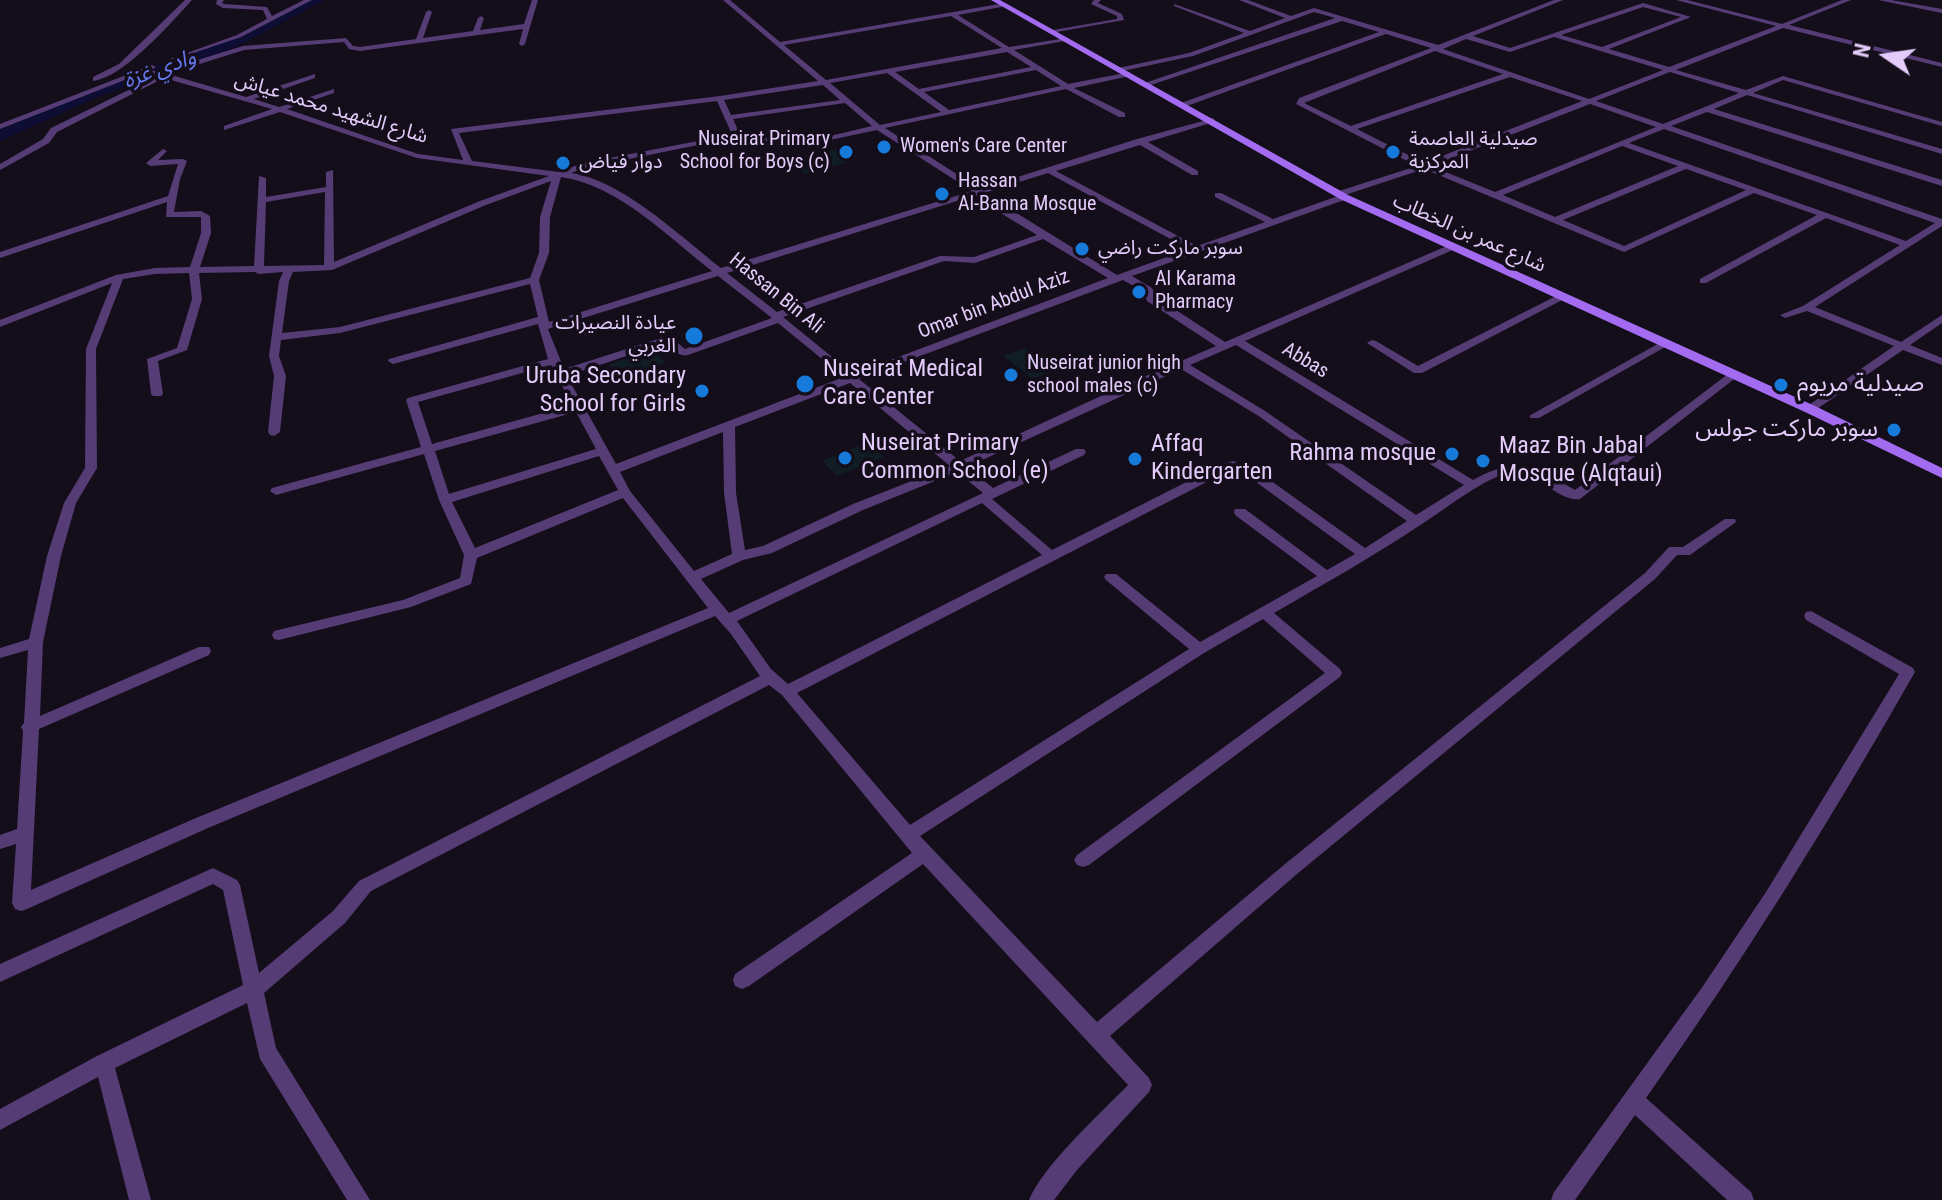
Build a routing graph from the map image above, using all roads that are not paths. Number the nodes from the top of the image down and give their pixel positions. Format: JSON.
{"nodes":[{"id":1,"x":189,"y":0,"type":"edge"},
{"id":2,"x":221,"y":0,"type":"edge"},
{"id":3,"x":309,"y":0,"type":"edge"},
{"id":4,"x":535,"y":0,"type":"edge"},
{"id":5,"x":726,"y":0,"type":"edge"},
{"id":6,"x":1098,"y":0,"type":"edge"},
{"id":7,"x":1242,"y":0,"type":"edge"},
{"id":8,"x":1560,"y":0,"type":"edge"},
{"id":9,"x":1679,"y":0,"type":"edge"},
{"id":10,"x":1848,"y":0,"type":"edge"},
{"id":11,"x":1881,"y":0,"type":"edge"},
{"id":12,"x":1000,"y":2,"type":"edge"},
{"id":13,"x":1176,"y":5,"type":"dead end"},
{"id":14,"x":1942,"y":11,"type":"edge"},
{"id":15,"x":429,"y":12,"type":"dead end"},
{"id":16,"x":952,"y":14,"type":"junction"},
{"id":17,"x":481,"y":18,"type":"dead end"},
{"id":18,"x":1290,"y":18,"type":"junction"},
{"id":19,"x":1343,"y":18,"type":"junction"},
{"id":20,"x":271,"y":21,"type":"junction"},
{"id":21,"x":527,"y":26,"type":"junction"},
{"id":22,"x":1786,"y":27,"type":"junction"},
{"id":23,"x":1387,"y":31,"type":"junction"},
{"id":24,"x":1053,"y":32,"type":"junction"},
{"id":25,"x":476,"y":33,"type":"junction"},
{"id":26,"x":1249,"y":33,"type":"junction"},
{"id":27,"x":1554,"y":35,"type":"junction"},
{"id":28,"x":1468,"y":37,"type":"junction"},
{"id":29,"x":1065,"y":39,"type":"junction"},
{"id":30,"x":419,"y":40,"type":"junction"},
{"id":31,"x":522,"y":44,"type":"dead end"},
{"id":32,"x":781,"y":44,"type":"junction"},
{"id":33,"x":1008,"y":49,"type":"junction"},
{"id":34,"x":1439,"y":49,"type":"junction"},
{"id":35,"x":1603,"y":49,"type":"junction"},
{"id":36,"x":1942,"y":65,"type":"edge"},
{"id":37,"x":1038,"y":68,"type":"junction"},
{"id":38,"x":1668,"y":68,"type":"junction"},
{"id":39,"x":888,"y":70,"type":"junction"},
{"id":40,"x":155,"y":72,"type":"junction"},
{"id":41,"x":1124,"y":72,"type":"junction"},
{"id":42,"x":1511,"y":74,"type":"junction"},
{"id":43,"x":312,"y":76,"type":"dead end"},
{"id":44,"x":825,"y":82,"type":"junction"},
{"id":45,"x":1148,"y":85,"type":"junction"},
{"id":46,"x":1069,"y":88,"type":"junction"},
{"id":47,"x":331,"y":91,"type":"dead end"},
{"id":48,"x":918,"y":91,"type":"junction"},
{"id":49,"x":1747,"y":94,"type":"junction"},
{"id":50,"x":720,"y":98,"type":"junction"},
{"id":51,"x":247,"y":99,"type":"junction"},
{"id":52,"x":63,"y":101,"type":"junction"},
{"id":53,"x":846,"y":101,"type":"junction"},
{"id":54,"x":1589,"y":102,"type":"junction"},
{"id":55,"x":1184,"y":105,"type":"junction"},
{"id":56,"x":282,"y":110,"type":"junction"},
{"id":57,"x":1709,"y":110,"type":"junction"},
{"id":58,"x":949,"y":114,"type":"junction"},
{"id":59,"x":1122,"y":115,"type":"dead end"},
{"id":60,"x":730,"y":117,"type":"junction"},
{"id":61,"x":1211,"y":120,"type":"junction"},
{"id":62,"x":1942,"y":124,"type":"edge"},
{"id":63,"x":0,"y":127,"type":"edge"},
{"id":64,"x":1662,"y":127,"type":"junction"},
{"id":65,"x":227,"y":128,"type":"dead end"},
{"id":66,"x":879,"y":128,"type":"junction"},
{"id":67,"x":1350,"y":129,"type":"junction"},
{"id":68,"x":1140,"y":141,"type":"junction"},
{"id":69,"x":739,"y":142,"type":"junction"},
{"id":70,"x":1621,"y":143,"type":"junction"},
{"id":71,"x":163,"y":151,"type":"dead end"},
{"id":72,"x":1942,"y":152,"type":"edge"},
{"id":73,"x":468,"y":161,"type":"junction"},
{"id":74,"x":1424,"y":166,"type":"junction"},
{"id":75,"x":1686,"y":166,"type":"junction"},
{"id":76,"x":0,"y":167,"type":"edge"},
{"id":77,"x":1048,"y":170,"type":"junction"},
{"id":78,"x":330,"y":172,"type":"dead end"},
{"id":79,"x":1195,"y":173,"type":"dead end"},
{"id":80,"x":557,"y":176,"type":"junction"},
{"id":81,"x":262,"y":178,"type":"dead end"},
{"id":82,"x":1942,"y":183,"type":"edge"},
{"id":83,"x":329,"y":189,"type":"junction"},
{"id":84,"x":1754,"y":190,"type":"junction"},
{"id":85,"x":978,"y":191,"type":"junction"},
{"id":86,"x":1218,"y":195,"type":"dead end"},
{"id":87,"x":1495,"y":195,"type":"junction"},
{"id":88,"x":1342,"y":196,"type":"junction"},
{"id":89,"x":173,"y":197,"type":"junction"},
{"id":90,"x":261,"y":200,"type":"junction"},
{"id":91,"x":1825,"y":215,"type":"junction"},
{"id":92,"x":1555,"y":220,"type":"junction"},
{"id":93,"x":1273,"y":223,"type":"junction"},
{"id":94,"x":1043,"y":236,"type":"junction"},
{"id":95,"x":1907,"y":244,"type":"junction"},
{"id":96,"x":1452,"y":247,"type":"junction"},
{"id":97,"x":1197,"y":250,"type":"junction"},
{"id":98,"x":0,"y":255,"type":"edge"},
{"id":99,"x":329,"y":268,"type":"junction"},
{"id":100,"x":194,"y":271,"type":"junction"},
{"id":101,"x":259,"y":271,"type":"junction"},
{"id":102,"x":288,"y":271,"type":"junction"},
{"id":103,"x":721,"y":272,"type":"junction"},
{"id":104,"x":119,"y":277,"type":"junction"},
{"id":105,"x":1120,"y":278,"type":"junction"},
{"id":106,"x":534,"y":280,"type":"junction"},
{"id":107,"x":1703,"y":281,"type":"dead end"},
{"id":108,"x":1562,"y":296,"type":"junction"},
{"id":109,"x":1807,"y":308,"type":"junction"},
{"id":110,"x":1785,"y":315,"type":"dead end"},
{"id":111,"x":778,"y":317,"type":"junction"},
{"id":112,"x":1942,"y":318,"type":"edge"},
{"id":113,"x":543,"y":323,"type":"junction"},
{"id":114,"x":0,"y":324,"type":"edge"},
{"id":115,"x":277,"y":337,"type":"junction"},
{"id":116,"x":1237,"y":341,"type":"junction"},
{"id":117,"x":1372,"y":343,"type":"dead end"},
{"id":118,"x":1663,"y":344,"type":"junction"},
{"id":119,"x":1224,"y":346,"type":"junction"},
{"id":120,"x":1901,"y":346,"type":"junction"},
{"id":121,"x":393,"y":361,"type":"dead end"},
{"id":122,"x":554,"y":361,"type":"junction"},
{"id":123,"x":1942,"y":362,"type":"edge"},
{"id":124,"x":1183,"y":365,"type":"junction"},
{"id":125,"x":561,"y":374,"type":"junction"},
{"id":126,"x":1732,"y":376,"type":"junction"},
{"id":127,"x":851,"y":378,"type":"junction"},
{"id":128,"x":157,"y":394,"type":"dead end"},
{"id":129,"x":579,"y":407,"type":"junction"},
{"id":130,"x":1810,"y":409,"type":"junction"},
{"id":131,"x":1535,"y":416,"type":"dead end"},
{"id":132,"x":729,"y":426,"type":"junction"},
{"id":133,"x":274,"y":432,"type":"dead end"},
{"id":134,"x":430,"y":451,"type":"junction"},
{"id":135,"x":603,"y":451,"type":"junction"},
{"id":136,"x":1080,"y":452,"type":"dead end"},
{"id":137,"x":958,"y":467,"type":"junction"},
{"id":138,"x":613,"y":470,"type":"junction"},
{"id":139,"x":1942,"y":473,"type":"edge"},
{"id":140,"x":1472,"y":485,"type":"junction"},
{"id":141,"x":276,"y":491,"type":"dead end"},
{"id":142,"x":625,"y":492,"type":"junction"},
{"id":143,"x":988,"y":496,"type":"junction"},
{"id":144,"x":445,"y":500,"type":"junction"},
{"id":145,"x":1240,"y":512,"type":"dead end"},
{"id":146,"x":1417,"y":522,"type":"junction"},
{"id":147,"x":1730,"y":522,"type":"dead end"},
{"id":148,"x":1365,"y":554,"type":"junction"},
{"id":149,"x":471,"y":555,"type":"junction"},
{"id":150,"x":739,"y":556,"type":"junction"},
{"id":151,"x":1052,"y":557,"type":"junction"},
{"id":152,"x":694,"y":577,"type":"junction"},
{"id":153,"x":1111,"y":577,"type":"dead end"},
{"id":154,"x":1328,"y":577,"type":"junction"},
{"id":155,"x":1265,"y":613,"type":"junction"},
{"id":156,"x":722,"y":615,"type":"junction"},
{"id":157,"x":1811,"y":616,"type":"dead end"},
{"id":158,"x":279,"y":635,"type":"dead end"},
{"id":159,"x":36,"y":642,"type":"junction"},
{"id":160,"x":1199,"y":649,"type":"junction"},
{"id":161,"x":204,"y":651,"type":"dead end"},
{"id":162,"x":0,"y":653,"type":"edge"},
{"id":163,"x":768,"y":679,"type":"junction"},
{"id":164,"x":787,"y":691,"type":"junction"},
{"id":165,"x":29,"y":727,"type":"junction"},
{"id":166,"x":24,"y":834,"type":"junction"},
{"id":167,"x":908,"y":835,"type":"junction"},
{"id":168,"x":0,"y":842,"type":"edge"},
{"id":169,"x":924,"y":854,"type":"junction"},
{"id":170,"x":1083,"y":860,"type":"dead end"},
{"id":171,"x":0,"y":973,"type":"edge"},
{"id":172,"x":742,"y":980,"type":"dead end"},
{"id":173,"x":255,"y":989,"type":"junction"},
{"id":174,"x":1096,"y":1035,"type":"junction"},
{"id":175,"x":104,"y":1063,"type":"junction"},
{"id":176,"x":1634,"y":1101,"type":"junction"},
{"id":177,"x":0,"y":1120,"type":"edge"},
{"id":178,"x":140,"y":1200,"type":"edge"},
{"id":179,"x":359,"y":1200,"type":"edge"},
{"id":180,"x":1040,"y":1200,"type":"edge"},
{"id":181,"x":1562,"y":1200,"type":"edge"},
{"id":182,"x":1743,"y":1200,"type":"edge"}],
"edges":[{"from":1,"to":52,"type":"street"},
{"from":2,"to":20,"type":"street"},
{"from":3,"to":20,"type":"street"},
{"from":4,"to":21,"type":"street"},
{"from":5,"to":32,"type":"street"},
{"from":6,"to":24,"type":"street"},
{"from":7,"to":18,"type":"street"},
{"from":8,"to":28,"type":"street"},
{"from":9,"to":22,"type":"street"},
{"from":10,"to":22,"type":"street","name":"Omar bin Abdul Aziz"},
{"from":11,"to":14,"type":"street"},
{"from":12,"to":16,"type":"street"},
{"from":12,"to":24,"type":"street","name":"شارع عمر بن الخطاب"},
{"from":13,"to":26,"type":"street"},
{"from":15,"to":30,"type":"street"},
{"from":16,"to":32,"type":"street"},
{"from":16,"to":33,"type":"street"},
{"from":17,"to":25,"type":"street"},
{"from":18,"to":19,"type":"street"},
{"from":18,"to":26,"type":"street"},
{"from":19,"to":23,"type":"street"},
{"from":19,"to":45,"type":"street"},
{"from":20,"to":40,"type":"street"},
{"from":21,"to":25,"type":"street"},
{"from":21,"to":31,"type":"street"},
{"from":22,"to":36,"type":"street"},
{"from":22,"to":38,"type":"street","name":"Omar bin Abdul Aziz"},
{"from":23,"to":34,"type":"street"},
{"from":23,"to":55,"type":"street"},
{"from":24,"to":29,"type":"street","name":"شارع عمر بن الخطاب"},
{"from":25,"to":30,"type":"street"},
{"from":26,"to":41,"type":"street"},
{"from":27,"to":28,"type":"street"},
{"from":27,"to":35,"type":"street"},
{"from":27,"to":35,"type":"street"},
{"from":28,"to":34,"type":"street"},
{"from":29,"to":33,"type":"street"},
{"from":29,"to":41,"type":"street","name":"شارع عمر بن الخطاب"},
{"from":30,"to":40,"type":"street"},
{"from":32,"to":44,"type":"street"},
{"from":33,"to":37,"type":"street"},
{"from":33,"to":39,"type":"street"},
{"from":34,"to":42,"type":"street"},
{"from":34,"to":67,"type":"street"},
{"from":35,"to":38,"type":"street"},
{"from":37,"to":46,"type":"street"},
{"from":37,"to":48,"type":"street"},
{"from":38,"to":49,"type":"street"},
{"from":38,"to":54,"type":"street","name":"Omar bin Abdul Aziz"},
{"from":39,"to":44,"type":"street"},
{"from":39,"to":48,"type":"street"},
{"from":40,"to":51,"type":"street","name":"شارع الشهيد محمد عياش"},
{"from":40,"to":52,"type":"street"},
{"from":40,"to":76,"type":"street"},
{"from":41,"to":45,"type":"street","name":"شارع عمر بن الخطاب"},
{"from":41,"to":46,"type":"street"},
{"from":42,"to":54,"type":"street"},
{"from":42,"to":67,"type":"street"},
{"from":43,"to":51,"type":"street"},
{"from":44,"to":50,"type":"street"},
{"from":44,"to":53,"type":"street"},
{"from":45,"to":55,"type":"street","name":"شارع عمر بن الخطاب"},
{"from":46,"to":58,"type":"street"},
{"from":46,"to":59,"type":"street"},
{"from":47,"to":56,"type":"street"},
{"from":48,"to":58,"type":"street"},
{"from":49,"to":57,"type":"street"},
{"from":49,"to":62,"type":"street"},
{"from":49,"to":72,"type":"street"},
{"from":50,"to":60,"type":"street"},
{"from":50,"to":73,"type":"street"},
{"from":51,"to":56,"type":"street","name":"شارع الشهيد محمد عياش"},
{"from":52,"to":63,"type":"street"},
{"from":53,"to":60,"type":"street"},
{"from":53,"to":66,"type":"street"},
{"from":54,"to":64,"type":"street"},
{"from":54,"to":74,"type":"street","name":"Omar bin Abdul Aziz"},
{"from":55,"to":61,"type":"street","name":"شارع عمر بن الخطاب"},
{"from":56,"to":65,"type":"street"},
{"from":56,"to":73,"type":"street","name":"شارع الشهيد محمد عياش"},
{"from":57,"to":64,"type":"street"},
{"from":57,"to":82,"type":"street"},
{"from":58,"to":66,"type":"street"},
{"from":60,"to":69,"type":"street"},
{"from":61,"to":68,"type":"street"},
{"from":61,"to":88,"type":"street","name":"شارع عمر بن الخطاب"},
{"from":64,"to":70,"type":"street"},
{"from":64,"to":95,"type":"street"},
{"from":66,"to":69,"type":"street"},
{"from":66,"to":85,"type":"street"},
{"from":67,"to":74,"type":"street"},
{"from":68,"to":77,"type":"street"},
{"from":68,"to":79,"type":"street"},
{"from":69,"to":80,"type":"street"},
{"from":70,"to":75,"type":"street"},
{"from":70,"to":87,"type":"street"},
{"from":71,"to":89,"type":"street"},
{"from":73,"to":80,"type":"street","name":"شارع الشهيد محمد عياش"},
{"from":74,"to":87,"type":"street"},
{"from":74,"to":88,"type":"street","name":"Omar bin Abdul Aziz"},
{"from":75,"to":84,"type":"street"},
{"from":75,"to":92,"type":"street"},
{"from":77,"to":85,"type":"street"},
{"from":77,"to":97,"type":"street"},
{"from":78,"to":83,"type":"street"},
{"from":80,"to":99,"type":"street"},
{"from":80,"to":103,"type":"street","name":"Hassan Bin Ali"},
{"from":80,"to":106,"type":"street"},
{"from":81,"to":90,"type":"street"},
{"from":83,"to":90,"type":"street"},
{"from":83,"to":99,"type":"street"},
{"from":84,"to":91,"type":"street"},
{"from":84,"to":92,"type":"street"},
{"from":85,"to":94,"type":"street"},
{"from":85,"to":103,"type":"street"},
{"from":86,"to":93,"type":"street"},
{"from":87,"to":92,"type":"street"},
{"from":88,"to":93,"type":"street","name":"Omar bin Abdul Aziz"},
{"from":88,"to":96,"type":"street","name":"شارع عمر بن الخطاب"},
{"from":89,"to":98,"type":"street"},
{"from":89,"to":100,"type":"street"},
{"from":90,"to":101,"type":"street"},
{"from":91,"to":95,"type":"street"},
{"from":91,"to":107,"type":"street"},
{"from":93,"to":97,"type":"street","name":"Omar bin Abdul Aziz"},
{"from":94,"to":105,"type":"street"},
{"from":94,"to":111,"type":"street"},
{"from":95,"to":109,"type":"street"},
{"from":96,"to":108,"type":"street","name":"شارع عمر بن الخطاب"},
{"from":96,"to":116,"type":"street"},
{"from":97,"to":105,"type":"street","name":"Omar bin Abdul Aziz"},
{"from":99,"to":102,"type":"street"},
{"from":100,"to":101,"type":"street"},
{"from":100,"to":104,"type":"street"},
{"from":100,"to":128,"type":"street"},
{"from":101,"to":102,"type":"street"},
{"from":102,"to":115,"type":"street"},
{"from":103,"to":111,"type":"street","name":"Hassan Bin Ali"},
{"from":103,"to":113,"type":"street"},
{"from":104,"to":114,"type":"street"},
{"from":104,"to":159,"type":"street"},
{"from":105,"to":119,"type":"street"},
{"from":105,"to":127,"type":"street","name":"Omar bin Abdul Aziz"},
{"from":106,"to":113,"type":"street"},
{"from":106,"to":115,"type":"street"},
{"from":108,"to":117,"type":"street"},
{"from":108,"to":118,"type":"street","name":"شارع عمر بن الخطاب"},
{"from":109,"to":110,"type":"street"},
{"from":109,"to":120,"type":"street"},
{"from":111,"to":125,"type":"street"},
{"from":111,"to":127,"type":"street","name":"Hassan Bin Ali"},
{"from":112,"to":120,"type":"street"},
{"from":113,"to":121,"type":"street"},
{"from":113,"to":122,"type":"street"},
{"from":115,"to":133,"type":"street"},
{"from":116,"to":119,"type":"street"},
{"from":116,"to":140,"type":"street","name":"Abbas"},
{"from":118,"to":126,"type":"street","name":"شارع عمر بن الخطاب"},
{"from":118,"to":131,"type":"street"},
{"from":119,"to":124,"type":"street"},
{"from":120,"to":123,"type":"street"},
{"from":120,"to":130,"type":"street"},
{"from":122,"to":125,"type":"street"},
{"from":122,"to":134,"type":"street"},
{"from":124,"to":137,"type":"street"},
{"from":124,"to":146,"type":"street"},
{"from":125,"to":129,"type":"street"},
{"from":126,"to":130,"type":"street","name":"شارع عمر بن الخطاب"},
{"from":126,"to":140,"type":"street"},
{"from":127,"to":132,"type":"street","name":"Omar bin Abdul Aziz"},
{"from":127,"to":137,"type":"street","name":"Hassan Bin Ali"},
{"from":129,"to":134,"type":"street"},
{"from":129,"to":135,"type":"street"},
{"from":130,"to":139,"type":"street","name":"شارع عمر بن الخطاب"},
{"from":132,"to":138,"type":"street","name":"Omar bin Abdul Aziz"},
{"from":132,"to":150,"type":"street"},
{"from":134,"to":141,"type":"street"},
{"from":134,"to":144,"type":"street"},
{"from":135,"to":138,"type":"street"},
{"from":135,"to":144,"type":"street"},
{"from":136,"to":143,"type":"street"},
{"from":137,"to":143,"type":"street","name":"Hassan Bin Ali"},
{"from":137,"to":150,"type":"street"},
{"from":138,"to":142,"type":"street"},
{"from":140,"to":146,"type":"street"},
{"from":142,"to":149,"type":"street"},
{"from":142,"to":152,"type":"street"},
{"from":143,"to":151,"type":"street","name":"Hassan Bin Ali"},
{"from":143,"to":156,"type":"street"},
{"from":144,"to":149,"type":"street"},
{"from":145,"to":154,"type":"street"},
{"from":146,"to":148,"type":"street"},
{"from":147,"to":174,"type":"street"},
{"from":148,"to":151,"type":"street"},
{"from":148,"to":154,"type":"street"},
{"from":149,"to":158,"type":"street"},
{"from":150,"to":152,"type":"street"},
{"from":151,"to":164,"type":"street"},
{"from":152,"to":156,"type":"street"},
{"from":153,"to":160,"type":"street"},
{"from":154,"to":155,"type":"street"},
{"from":155,"to":160,"type":"street"},
{"from":155,"to":170,"type":"street"},
{"from":156,"to":163,"type":"street"},
{"from":156,"to":166,"type":"street"},
{"from":157,"to":176,"type":"street"},
{"from":159,"to":162,"type":"street"},
{"from":159,"to":165,"type":"street"},
{"from":160,"to":167,"type":"street"},
{"from":161,"to":165,"type":"street"},
{"from":163,"to":164,"type":"street"},
{"from":163,"to":173,"type":"street"},
{"from":164,"to":167,"type":"street"},
{"from":165,"to":166,"type":"street"},
{"from":166,"to":168,"type":"street"},
{"from":167,"to":169,"type":"street"},
{"from":169,"to":172,"type":"street"},
{"from":169,"to":174,"type":"street"},
{"from":171,"to":173,"type":"street"},
{"from":173,"to":175,"type":"street"},
{"from":173,"to":179,"type":"street"},
{"from":174,"to":180,"type":"street"},
{"from":175,"to":177,"type":"street"},
{"from":175,"to":178,"type":"street"},
{"from":176,"to":181,"type":"street"},
{"from":176,"to":182,"type":"street"}]}
